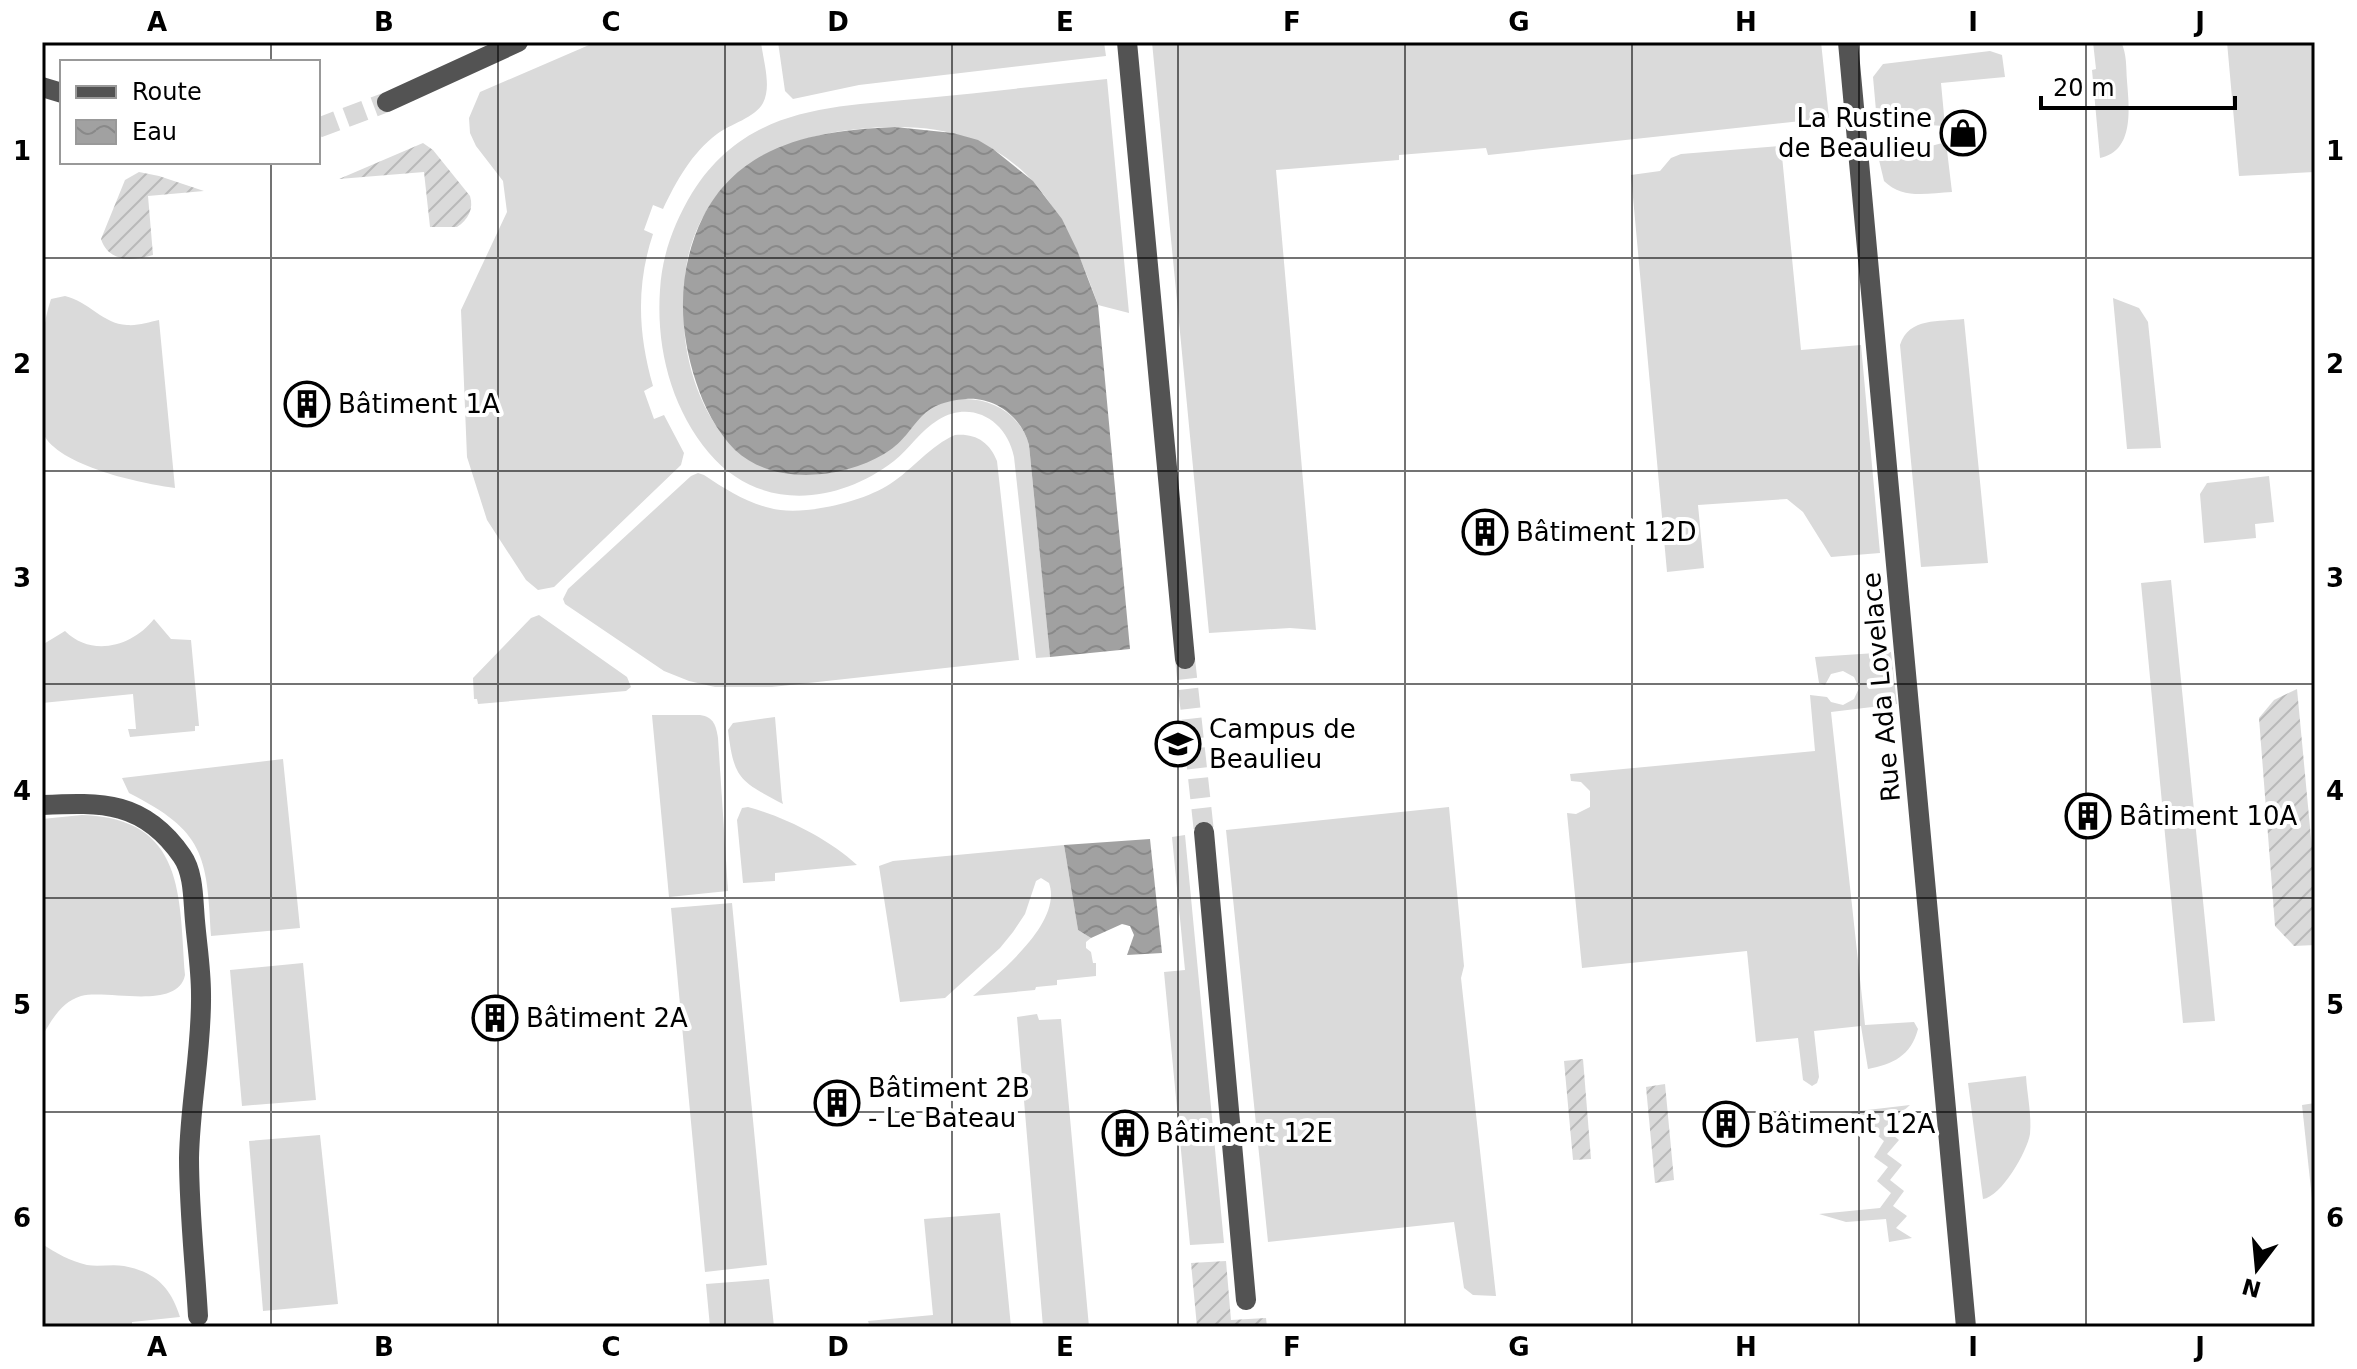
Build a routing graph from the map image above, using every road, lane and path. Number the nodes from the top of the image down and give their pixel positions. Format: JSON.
{"nodes":[{"id":1,"x":518,"y":42,"type":"edge"},
{"id":2,"x":1127,"y":42,"type":"edge"},
{"id":3,"x":1848,"y":42,"type":"edge"},
{"id":4,"x":387,"y":102,"type":"tunnel mouth"},
{"id":5,"x":1185,"y":659,"type":"tunnel mouth"},
{"id":6,"x":42,"y":805,"type":"edge"},
{"id":7,"x":1204,"y":832,"type":"tunnel mouth"},
{"id":8,"x":1246,"y":1300,"type":"dead end"},
{"id":9,"x":198,"y":1316,"type":"dead end"},
{"id":10,"x":1966,"y":1327,"type":"edge"}],
"edges":[{"from":1,"to":4,"type":"street"},
{"from":2,"to":5,"type":"street"},
{"from":3,"to":10,"type":"street","name":"Rue Ada Lovelace"},
{"from":6,"to":9,"type":"street"},
{"from":7,"to":8,"type":"street"}]}
